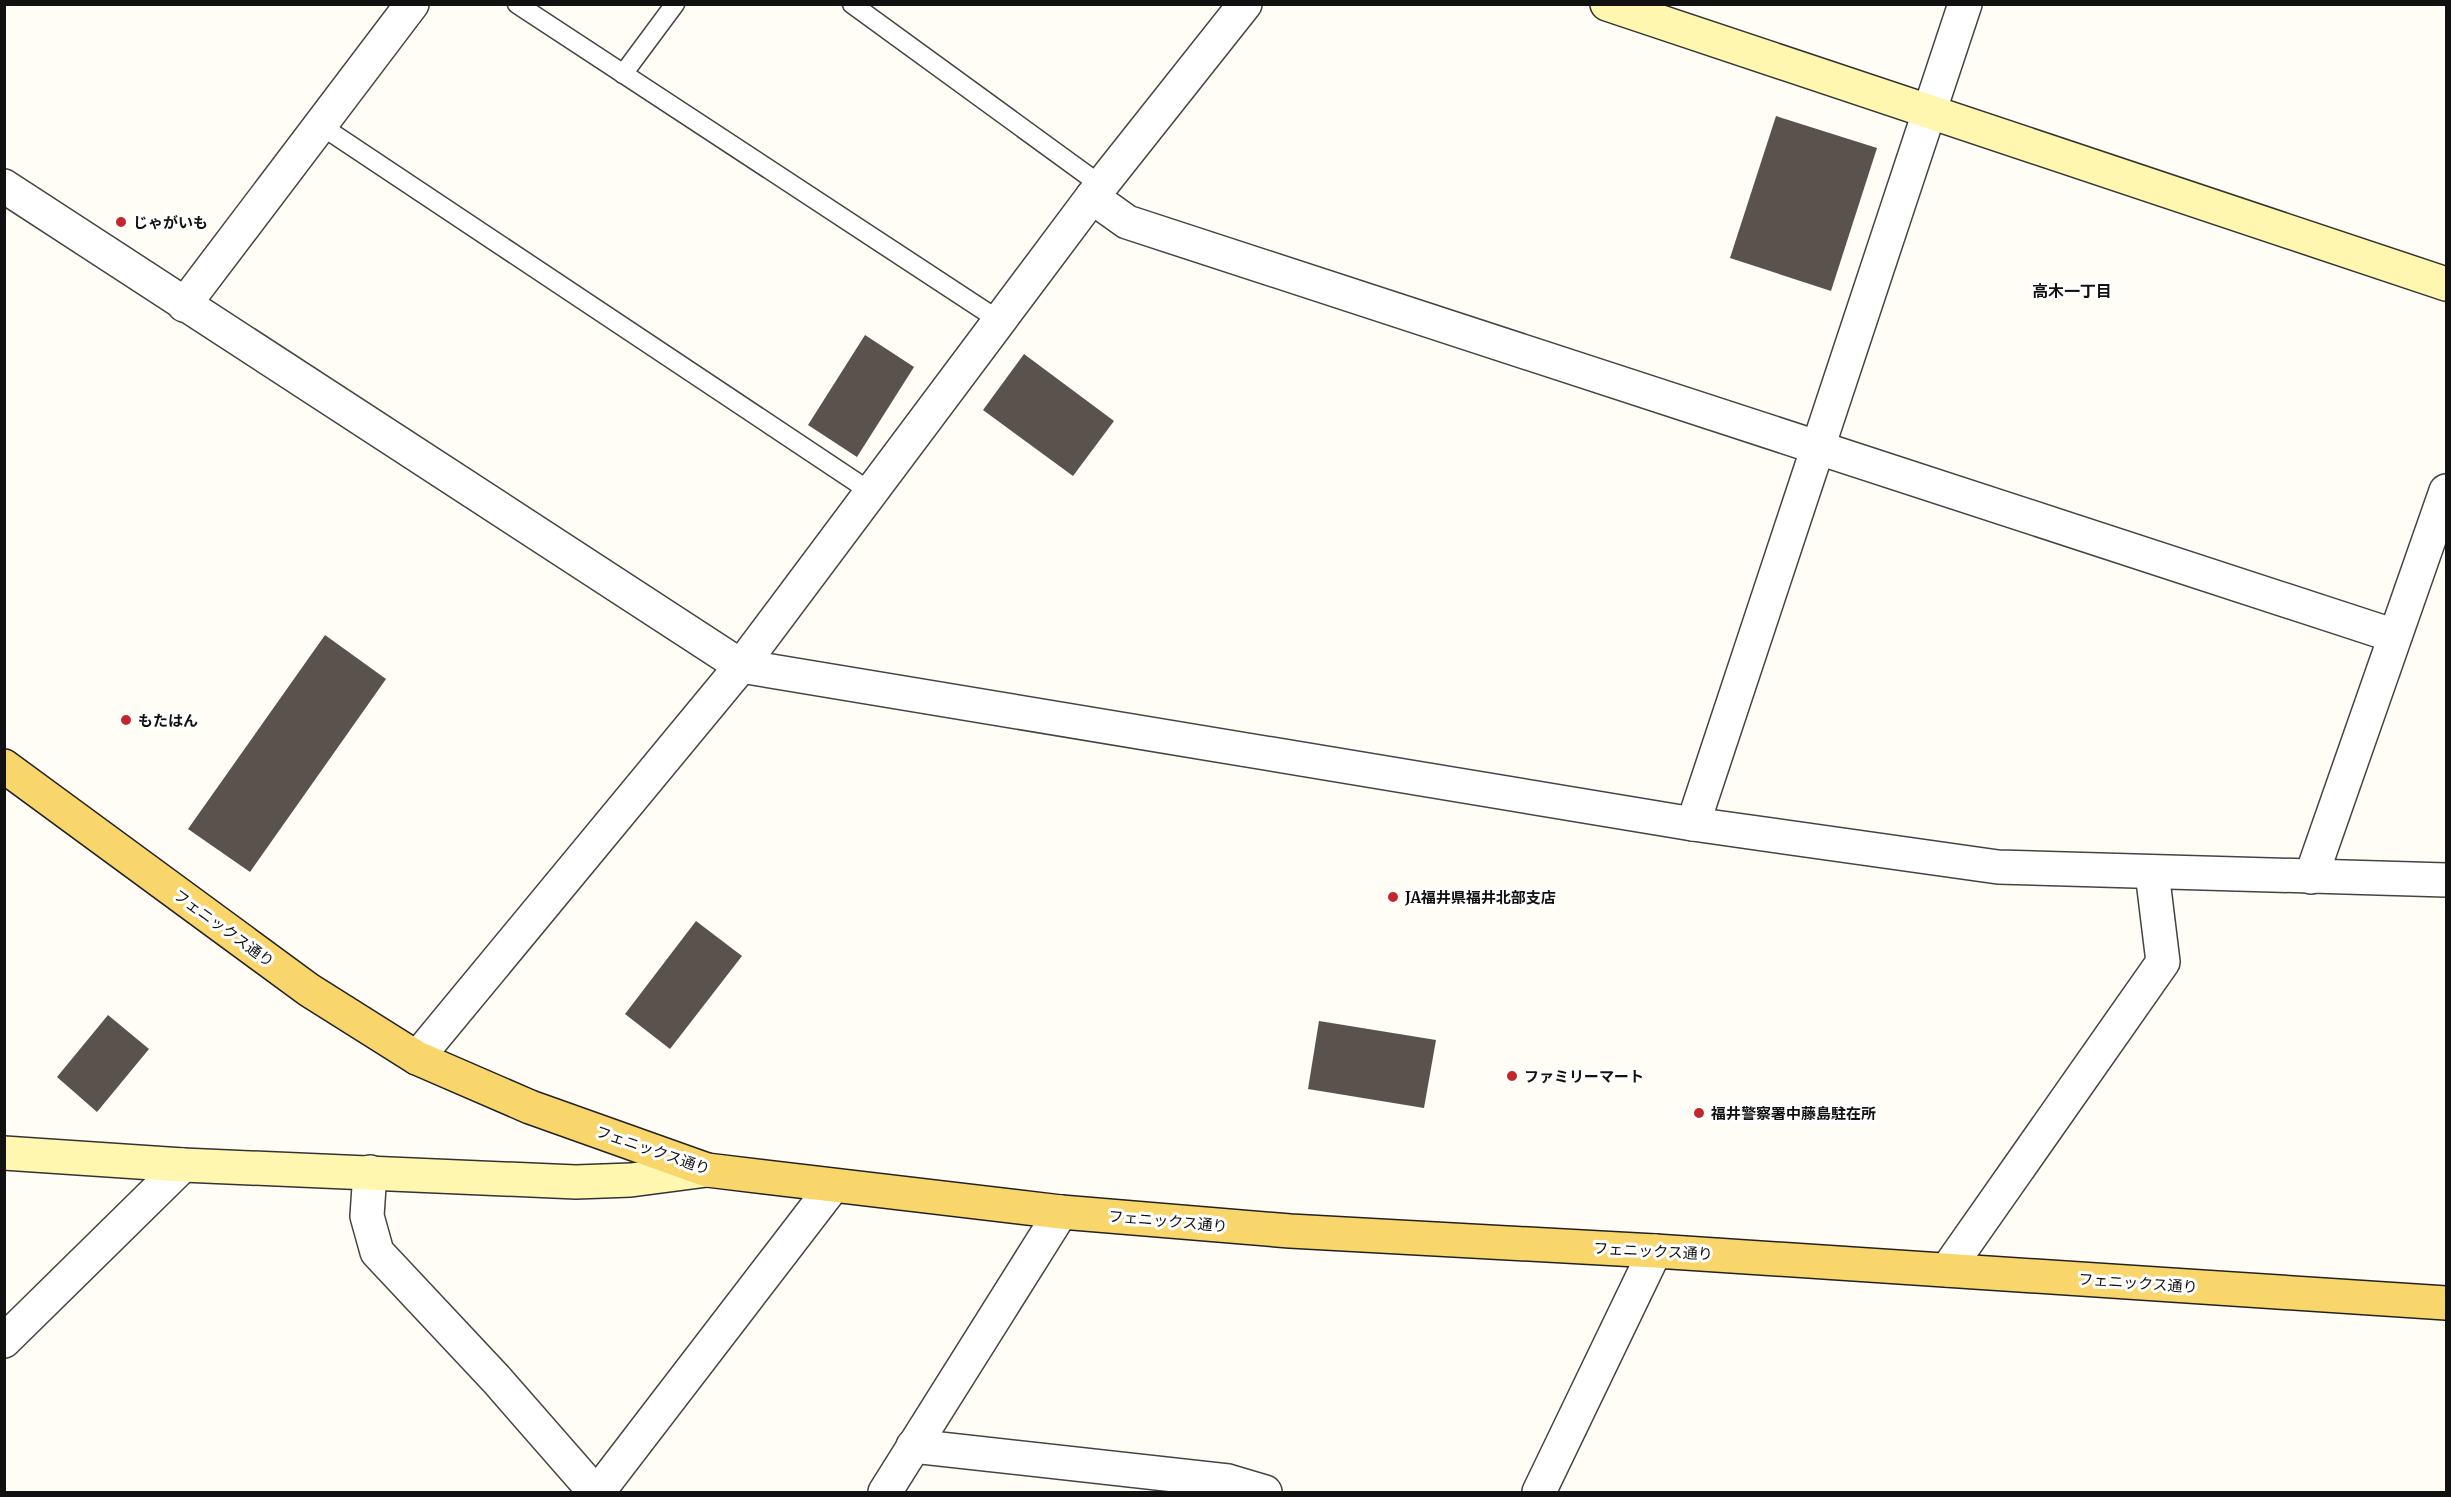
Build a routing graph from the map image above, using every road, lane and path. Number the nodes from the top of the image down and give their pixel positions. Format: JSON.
{"nodes":[{"id":1,"x":411,"y":4,"type":"edge"},
{"id":2,"x":517,"y":4,"type":"edge"},
{"id":3,"x":675,"y":4,"type":"edge"},
{"id":4,"x":852,"y":4,"type":"edge"},
{"id":5,"x":1245,"y":4,"type":"edge"},
{"id":6,"x":1607,"y":4,"type":"edge"},
{"id":7,"x":1965,"y":4,"type":"edge"},
{"id":8,"x":623,"y":74,"type":"junction"},
{"id":9,"x":1929,"y":111,"type":"junction"},
{"id":10,"x":320,"y":125,"type":"junction"},
{"id":11,"x":4,"y":186,"type":"edge"},
{"id":12,"x":1097,"y":192,"type":"junction"},
{"id":13,"x":2446,"y":285,"type":"edge"},
{"id":14,"x":184,"y":305,"type":"junction"},
{"id":15,"x":1000,"y":321,"type":"junction"},
{"id":16,"x":1818,"y":449,"type":"junction"},
{"id":17,"x":2446,"y":491,"type":"edge"},
{"id":18,"x":871,"y":492,"type":"junction"},
{"id":19,"x":2395,"y":636,"type":"junction"},
{"id":20,"x":741,"y":666,"type":"junction"},
{"id":21,"x":4,"y":766,"type":"edge"},
{"id":22,"x":1693,"y":824,"type":"junction"},
{"id":23,"x":2152,"y":872,"type":"junction"},
{"id":24,"x":2311,"y":877,"type":"junction"},
{"id":25,"x":2446,"y":880,"type":"edge"},
{"id":26,"x":417,"y":1058,"type":"junction"},
{"id":27,"x":4,"y":1153,"type":"edge"},
{"id":28,"x":183,"y":1165,"type":"junction"},
{"id":29,"x":707,"y":1170,"type":"junction"},
{"id":30,"x":370,"y":1172,"type":"junction"},
{"id":31,"x":832,"y":1187,"type":"junction"},
{"id":32,"x":1061,"y":1212,"type":"junction"},
{"id":33,"x":1654,"y":1251,"type":"junction"},
{"id":34,"x":1947,"y":1270,"type":"junction"},
{"id":35,"x":2446,"y":1303,"type":"edge"},
{"id":36,"x":4,"y":1341,"type":"edge"},
{"id":37,"x":914,"y":1446,"type":"junction"},
{"id":38,"x":1225,"y":1487,"type":"edge"},
{"id":39,"x":597,"y":1492,"type":"edge"},
{"id":40,"x":885,"y":1492,"type":"edge"},
{"id":41,"x":1265,"y":1492,"type":"edge"},
{"id":42,"x":1539,"y":1492,"type":"edge"}],
"edges":[{"from":1,"to":10,"type":"street"},
{"from":2,"to":8,"type":"lane"},
{"from":3,"to":8,"type":"lane"},
{"from":4,"to":12,"type":"lane"},
{"from":5,"to":12,"type":"street"},
{"from":6,"to":9,"type":"street"},
{"from":7,"to":9,"type":"street"},
{"from":8,"to":15,"type":"lane"},
{"from":9,"to":13,"type":"street"},
{"from":9,"to":16,"type":"street"},
{"from":10,"to":14,"type":"street"},
{"from":10,"to":18,"type":"lane"},
{"from":11,"to":14,"type":"street"},
{"from":12,"to":15,"type":"street"},
{"from":12,"to":16,"type":"street"},
{"from":14,"to":20,"type":"street"},
{"from":15,"to":18,"type":"street"},
{"from":16,"to":19,"type":"street"},
{"from":16,"to":22,"type":"street"},
{"from":17,"to":19,"type":"street"},
{"from":18,"to":20,"type":"street"},
{"from":19,"to":24,"type":"street"},
{"from":20,"to":22,"type":"street"},
{"from":20,"to":26,"type":"street"},
{"from":21,"to":26,"type":"main road","name":"フェニックス通り"},
{"from":22,"to":23,"type":"street"},
{"from":23,"to":24,"type":"street"},
{"from":23,"to":34,"type":"street"},
{"from":24,"to":25,"type":"street"},
{"from":26,"to":29,"type":"main road","name":"フェニックス通り"},
{"from":27,"to":28,"type":"street"},
{"from":28,"to":30,"type":"street"},
{"from":28,"to":36,"type":"street"},
{"from":29,"to":30,"type":"street"},
{"from":29,"to":31,"type":"main road","name":"フェニックス通り"},
{"from":30,"to":39,"type":"street"},
{"from":31,"to":32,"type":"main road","name":"フェニックス通り"},
{"from":31,"to":39,"type":"street"},
{"from":32,"to":33,"type":"main road","name":"フェニックス通り"},
{"from":32,"to":37,"type":"street"},
{"from":33,"to":34,"type":"main road","name":"フェニックス通り"},
{"from":33,"to":42,"type":"street"},
{"from":34,"to":35,"type":"main road","name":"フェニックス通り"},
{"from":37,"to":38,"type":"street"},
{"from":37,"to":40,"type":"street"},
{"from":38,"to":41,"type":"street"}]}
